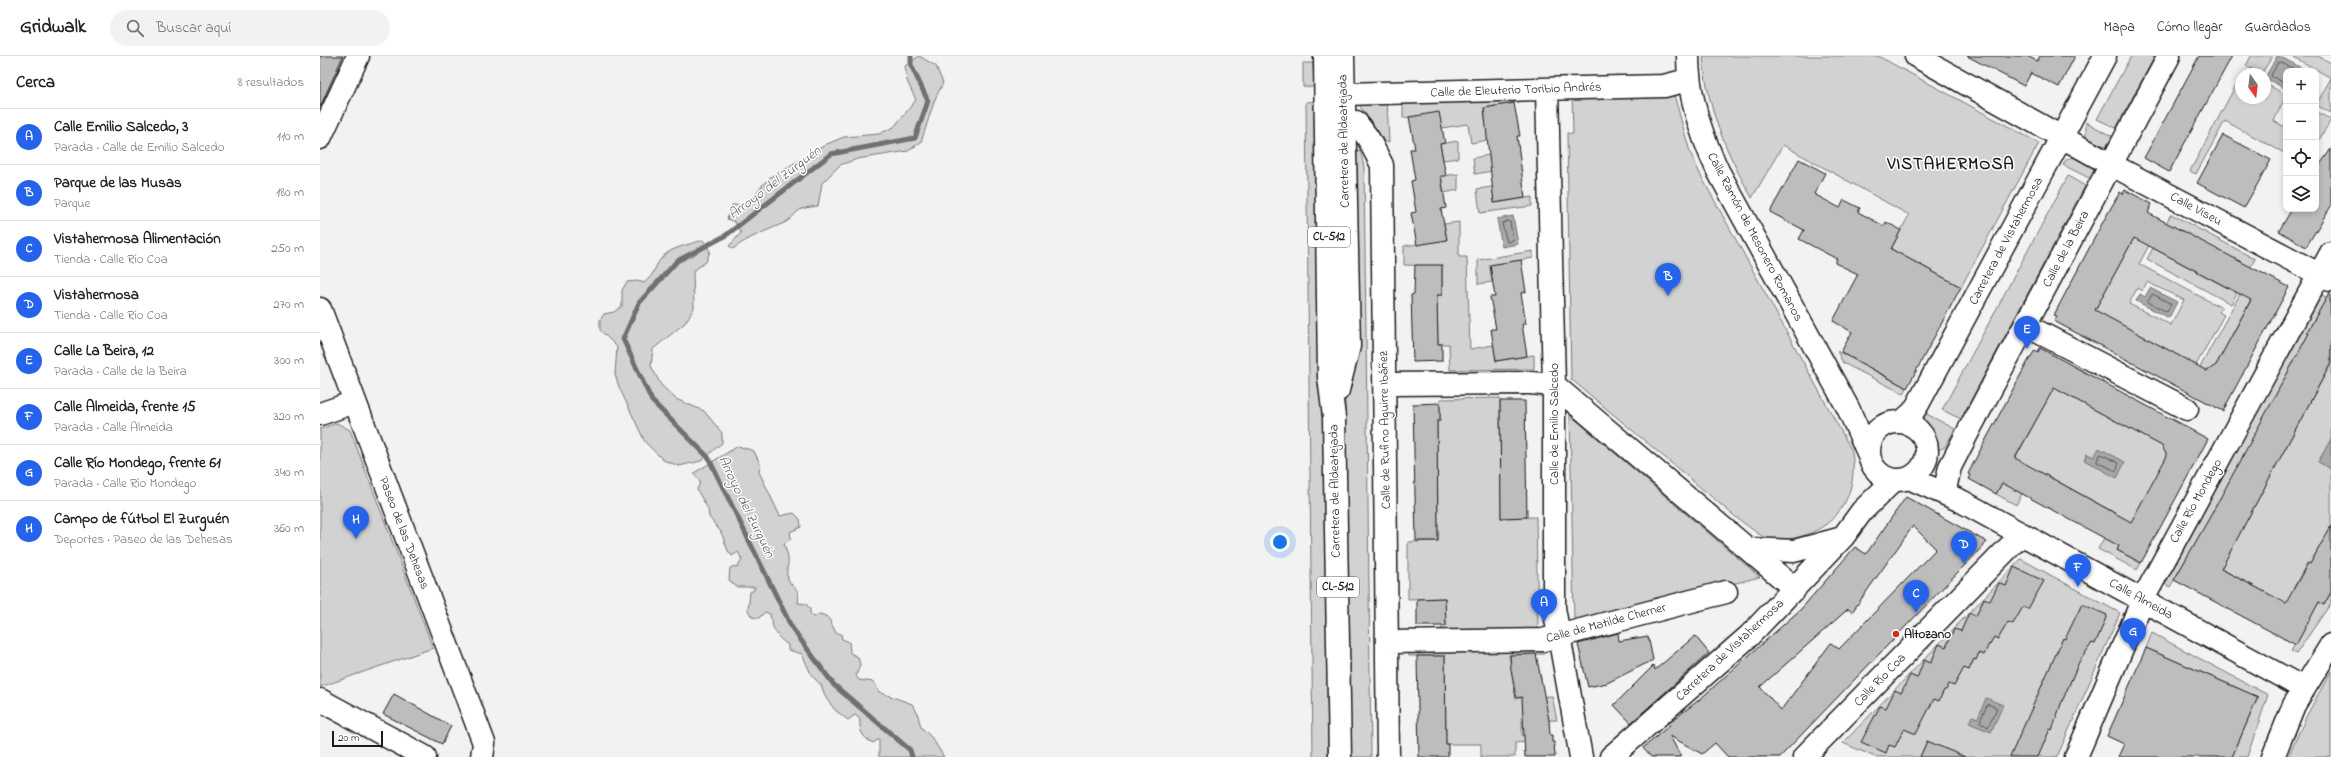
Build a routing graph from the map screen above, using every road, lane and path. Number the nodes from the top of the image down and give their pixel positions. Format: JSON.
{"nodes":[{"id":1,"x":358,"y":56,"type":"edge"},
{"id":2,"x":1325,"y":56,"type":"edge"},
{"id":3,"x":1343,"y":56,"type":"edge"},
{"id":4,"x":1688,"y":56,"type":"edge"},
{"id":5,"x":1916,"y":56,"type":"edge"},
{"id":6,"x":2105,"y":56,"type":"edge"},
{"id":7,"x":2169,"y":56,"type":"edge"},
{"id":8,"x":1688,"y":80,"type":"junction"},
{"id":9,"x":1547,"y":89,"type":"junction"},
{"id":10,"x":1343,"y":94,"type":"junction"},
{"id":11,"x":1344,"y":122,"type":"junction"},
{"id":12,"x":2062,"y":135,"type":"junction"},
{"id":13,"x":320,"y":138,"type":"edge"},
{"id":14,"x":2112,"y":165,"type":"junction"},
{"id":15,"x":1329,"y":226,"type":"junction"},
{"id":16,"x":2331,"y":252,"type":"edge"},
{"id":17,"x":2324,"y":277,"type":"edge"},
{"id":18,"x":320,"y":309,"type":"edge"},
{"id":19,"x":2026,"y":325,"type":"junction"},
{"id":20,"x":1385,"y":384,"type":"junction"},
{"id":21,"x":1554,"y":386,"type":"junction"},
{"id":22,"x":355,"y":402,"type":"junction"},
{"id":23,"x":1849,"y":409,"type":"junction"},
{"id":24,"x":2187,"y":410,"type":"dead end"},
{"id":25,"x":320,"y":414,"type":"edge"},
{"id":26,"x":1334,"y":417,"type":"junction"},
{"id":27,"x":1892,"y":424,"type":"junction"},
{"id":28,"x":1963,"y":442,"type":"junction"},
{"id":29,"x":1870,"y":460,"type":"junction"},
{"id":30,"x":1914,"y":470,"type":"junction"},
{"id":31,"x":1951,"y":494,"type":"junction"},
{"id":32,"x":1862,"y":510,"type":"junction"},
{"id":33,"x":2022,"y":534,"type":"junction"},
{"id":34,"x":1843,"y":537,"type":"junction"},
{"id":35,"x":1748,"y":549,"type":"junction"},
{"id":36,"x":1795,"y":589,"type":"junction"},
{"id":37,"x":1726,"y":592,"type":"dead end"},
{"id":38,"x":2142,"y":599,"type":"junction"},
{"id":39,"x":1559,"y":637,"type":"junction"},
{"id":40,"x":1388,"y":642,"type":"junction"},
{"id":41,"x":2331,"y":645,"type":"edge"},
{"id":42,"x":2303,"y":688,"type":"junction"},
{"id":43,"x":320,"y":700,"type":"edge"},
{"id":44,"x":425,"y":757,"type":"edge"},
{"id":45,"x":482,"y":757,"type":"edge"},
{"id":46,"x":1340,"y":757,"type":"edge"},
{"id":47,"x":1388,"y":757,"type":"edge"},
{"id":48,"x":1582,"y":757,"type":"edge"},
{"id":49,"x":1611,"y":757,"type":"edge"},
{"id":50,"x":1804,"y":757,"type":"edge"},
{"id":51,"x":2076,"y":757,"type":"edge"},
{"id":52,"x":2273,"y":757,"type":"edge"}],
"edges":[{"from":1,"to":13,"type":"street"},
{"from":2,"to":15,"type":"street","name":"Carretera de Aldeatejada","number":"CL-512"},
{"from":3,"to":10,"type":"street","name":"Carretera de Aldeatejada","number":"CL-512"},
{"from":4,"to":8,"type":"street","name":"Calle Ramón de Mesonero Romanos"},
{"from":5,"to":12,"type":"street","name":"Calle Viseu"},
{"from":6,"to":12,"type":"street","name":"Carretera de Vistahermosa"},
{"from":7,"to":14,"type":"street","name":"Calle de la Beira"},
{"from":8,"to":9,"type":"street","name":"Calle de Eleuterio Toribio Andrés"},
{"from":8,"to":23,"type":"street","name":"Calle Ramón de Mesonero Romanos"},
{"from":9,"to":10,"type":"street","name":"Calle de Eleuterio Toribio Andrés"},
{"from":9,"to":21,"type":"street","name":"Calle de Emilio Salcedo"},
{"from":10,"to":11,"type":"street","name":"Carretera de Aldeatejada","number":"CL-512"},
{"from":11,"to":15,"type":"street"},
{"from":11,"to":20,"type":"street","name":"Calle de Rufino Aguirre Ibáñez"},
{"from":11,"to":26,"type":"street","name":"Carretera de Aldeatejada","number":"CL-512"},
{"from":12,"to":14,"type":"street","name":"Calle Viseu"},
{"from":12,"to":27,"type":"street","name":"Carretera de Vistahermosa"},
{"from":14,"to":17,"type":"street","name":"Calle Viseu"},
{"from":14,"to":19,"type":"street","name":"Calle de la Beira"},
{"from":15,"to":26,"type":"street","name":"Carretera de Aldeatejada","number":"CL-512"},
{"from":16,"to":17,"type":"street","name":"Calle Río Mondego"},
{"from":17,"to":38,"type":"street","name":"Calle Río Mondego"},
{"from":18,"to":22,"type":"street","name":"Paseo de las Dehesas"},
{"from":19,"to":24,"type":"street"},
{"from":19,"to":28,"type":"street","name":"Calle de la Beira"},
{"from":20,"to":21,"type":"street"},
{"from":20,"to":40,"type":"street","name":"Calle de Rufino Aguirre Ibáñez"},
{"from":21,"to":35,"type":"street"},
{"from":21,"to":39,"type":"street","name":"Calle de Emilio Salcedo"},
{"from":22,"to":25,"type":"street"},
{"from":22,"to":45,"type":"street","name":"Paseo de las Dehesas"},
{"from":23,"to":27,"type":"street","name":"Calle Ramón de Mesonero Romanos"},
{"from":23,"to":29,"type":"street","name":"Calle Ramón de Mesonero Romanos"},
{"from":26,"to":46,"type":"street","name":"Carretera de Aldeatejada","number":"CL-512"},
{"from":27,"to":29,"type":"street"},
{"from":27,"to":30,"type":"street"},
{"from":28,"to":30,"type":"street"},
{"from":28,"to":31,"type":"street","name":"Calle de la Beira"},
{"from":29,"to":30,"type":"street"},
{"from":29,"to":32,"type":"street","name":"Carretera de Vistahermosa"},
{"from":30,"to":31,"type":"street","name":"Calle Almeida"},
{"from":30,"to":32,"type":"street","name":"Carretera de Vistahermosa"},
{"from":31,"to":33,"type":"street","name":"Calle Almeida"},
{"from":32,"to":34,"type":"street","name":"Carretera de Vistahermosa"},
{"from":33,"to":38,"type":"street","name":"Calle Almeida"},
{"from":33,"to":50,"type":"street","name":"Calle Río Coa"},
{"from":34,"to":35,"type":"street"},
{"from":34,"to":36,"type":"street","name":"Carretera de Vistahermosa"},
{"from":35,"to":36,"type":"street"},
{"from":36,"to":49,"type":"street","name":"Carretera de Vistahermosa"},
{"from":37,"to":39,"type":"street","name":"Calle de Matilde Cherner"},
{"from":38,"to":42,"type":"street","name":"Calle Almeida"},
{"from":38,"to":51,"type":"street","name":"Calle Río Mondego"},
{"from":39,"to":40,"type":"street","name":"Calle de Matilde Cherner"},
{"from":39,"to":48,"type":"street","name":"Calle de Emilio Salcedo"},
{"from":40,"to":47,"type":"street","name":"Calle de Rufino Aguirre Ibáñez"},
{"from":41,"to":42,"type":"street"},
{"from":42,"to":52,"type":"street"},
{"from":43,"to":44,"type":"street"}]}
